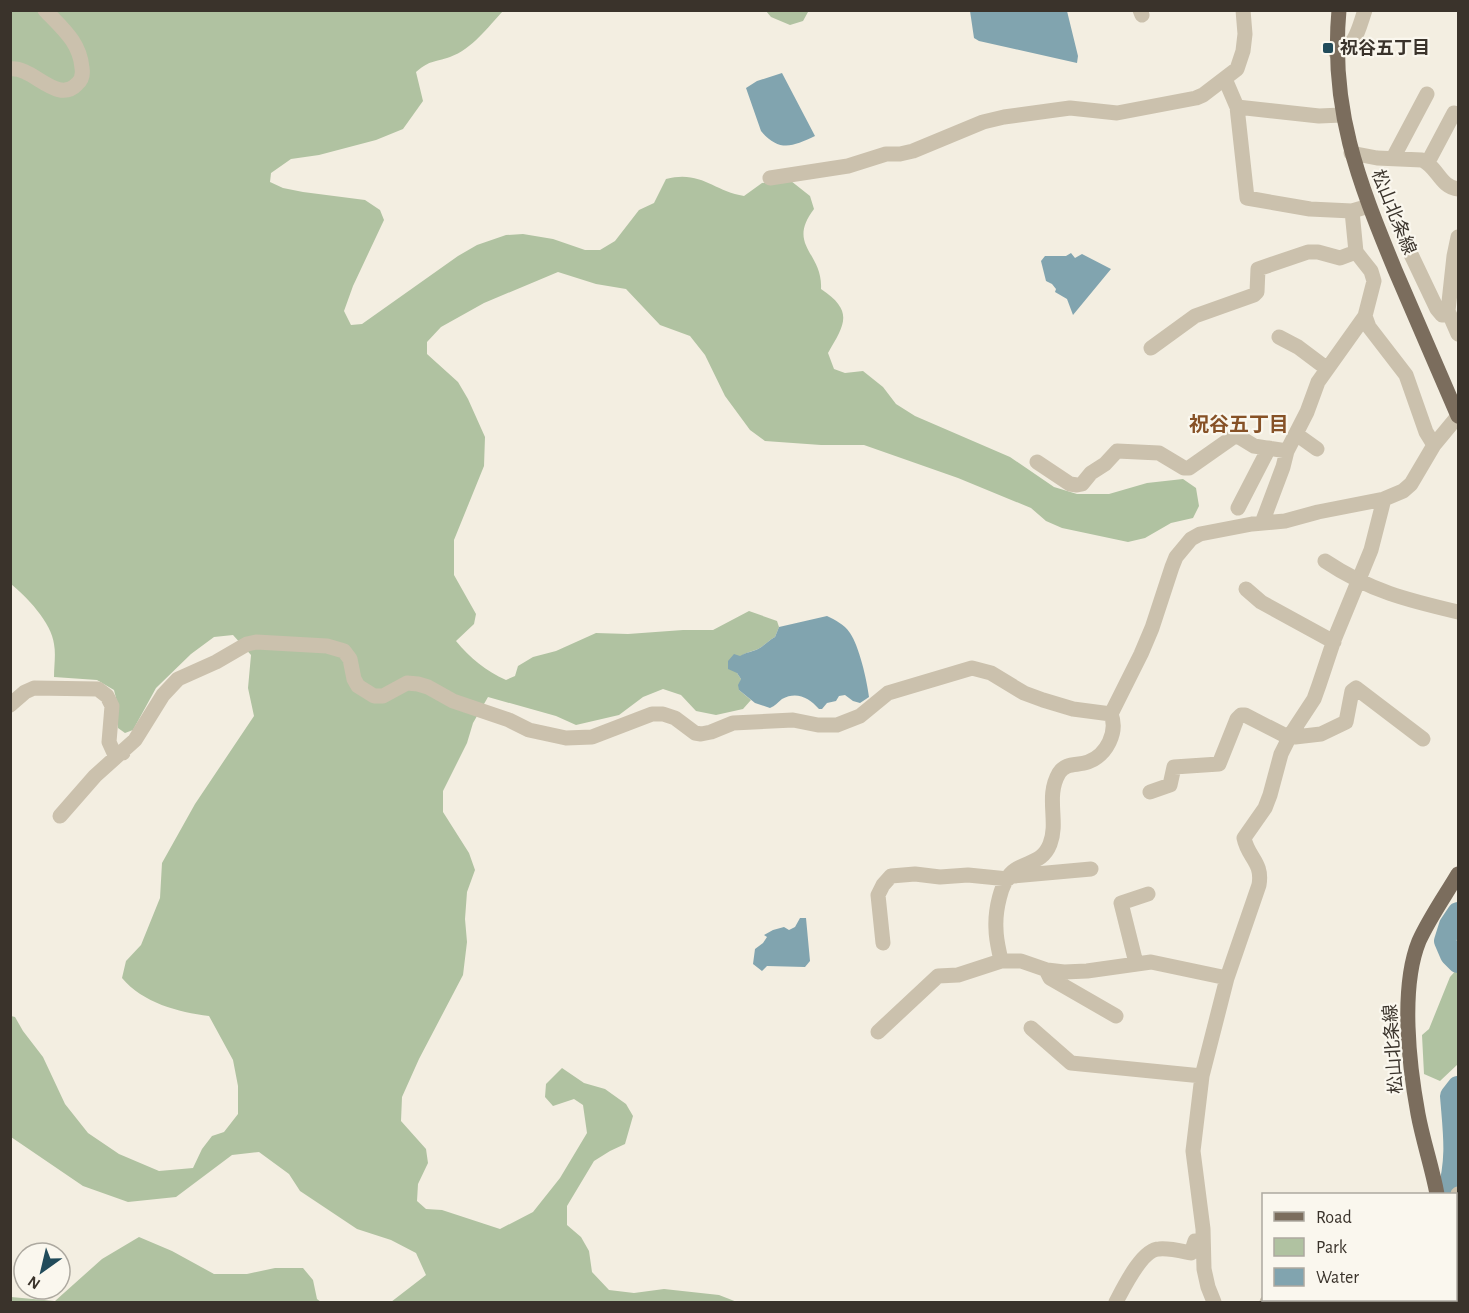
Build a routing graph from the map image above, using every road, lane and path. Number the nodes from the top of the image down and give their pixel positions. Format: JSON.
{"nodes":[{"id":1,"x":45,"y":10,"type":"edge"},
{"id":2,"x":1244,"y":10,"type":"edge"},
{"id":3,"x":1339,"y":10,"type":"edge"},
{"id":4,"x":1365,"y":10,"type":"edge"},
{"id":5,"x":1336,"y":53,"type":"junction"},
{"id":6,"x":10,"y":69,"type":"edge"},
{"id":7,"x":1225,"y":79,"type":"junction"},
{"id":8,"x":1427,"y":94,"type":"dead end"},
{"id":9,"x":1237,"y":107,"type":"junction"},
{"id":10,"x":1454,"y":113,"type":"dead end"},
{"id":11,"x":1342,"y":115,"type":"junction"},
{"id":12,"x":1351,"y":153,"type":"junction"},
{"id":13,"x":1394,"y":158,"type":"junction"},
{"id":14,"x":1428,"y":162,"type":"junction"},
{"id":15,"x":770,"y":178,"type":"dead end"},
{"id":16,"x":1458,"y":189,"type":"edge"},
{"id":17,"x":1369,"y":206,"type":"junction"},
{"id":18,"x":1352,"y":211,"type":"junction"},
{"id":19,"x":1458,"y":237,"type":"edge"},
{"id":20,"x":1407,"y":246,"type":"dead end"},
{"id":21,"x":1356,"y":252,"type":"junction"},
{"id":22,"x":1449,"y":314,"type":"junction"},
{"id":23,"x":1365,"y":316,"type":"junction"},
{"id":24,"x":1458,"y":334,"type":"edge"},
{"id":25,"x":1278,"y":337,"type":"dead end"},
{"id":26,"x":1151,"y":348,"type":"dead end"},
{"id":27,"x":1326,"y":368,"type":"junction"},
{"id":28,"x":1458,"y":416,"type":"edge"},
{"id":29,"x":1296,"y":434,"type":"junction"},
{"id":30,"x":1434,"y":445,"type":"junction"},
{"id":31,"x":1269,"y":448,"type":"junction"},
{"id":32,"x":1317,"y":449,"type":"dead end"},
{"id":33,"x":1287,"y":451,"type":"junction"},
{"id":34,"x":1037,"y":462,"type":"dead end"},
{"id":35,"x":1384,"y":499,"type":"junction"},
{"id":36,"x":1238,"y":508,"type":"dead end"},
{"id":37,"x":1262,"y":523,"type":"junction"},
{"id":38,"x":1325,"y":561,"type":"dead end"},
{"id":39,"x":1359,"y":582,"type":"junction"},
{"id":40,"x":1246,"y":589,"type":"dead end"},
{"id":41,"x":1458,"y":612,"type":"edge"},
{"id":42,"x":1334,"y":642,"type":"junction"},
{"id":43,"x":10,"y":705,"type":"edge"},
{"id":44,"x":1111,"y":714,"type":"junction"},
{"id":45,"x":1290,"y":736,"type":"junction"},
{"id":46,"x":1424,"y":739,"type":"dead end"},
{"id":47,"x":123,"y":753,"type":"junction"},
{"id":48,"x":1150,"y":792,"type":"dead end"},
{"id":49,"x":60,"y":816,"type":"dead end"},
{"id":50,"x":1091,"y":869,"type":"dead end"},
{"id":51,"x":1458,"y":874,"type":"edge"},
{"id":52,"x":1009,"y":877,"type":"junction"},
{"id":53,"x":1148,"y":894,"type":"dead end"},
{"id":54,"x":883,"y":943,"type":"dead end"},
{"id":55,"x":1001,"y":961,"type":"junction"},
{"id":56,"x":1136,"y":963,"type":"junction"},
{"id":57,"x":1046,"y":970,"type":"junction"},
{"id":58,"x":1227,"y":978,"type":"junction"},
{"id":59,"x":1116,"y":1016,"type":"dead end"},
{"id":60,"x":1031,"y":1028,"type":"dead end"},
{"id":61,"x":878,"y":1032,"type":"dead end"},
{"id":62,"x":1202,"y":1076,"type":"junction"},
{"id":63,"x":1436,"y":1191,"type":"edge"},
{"id":64,"x":1203,"y":1242,"type":"junction"},
{"id":65,"x":1116,"y":1302,"type":"edge"},
{"id":66,"x":1214,"y":1302,"type":"edge"}],
"edges":[{"from":1,"to":6,"type":"street"},
{"from":2,"to":7,"type":"street"},
{"from":3,"to":5,"type":"main road","name":"松山北条線"},
{"from":4,"to":5,"type":"street"},
{"from":5,"to":11,"type":"main road","name":"松山北条線"},
{"from":7,"to":9,"type":"street"},
{"from":7,"to":15,"type":"street"},
{"from":8,"to":13,"type":"street"},
{"from":9,"to":11,"type":"street"},
{"from":9,"to":18,"type":"street"},
{"from":10,"to":14,"type":"street"},
{"from":11,"to":12,"type":"main road","name":"松山北条線"},
{"from":12,"to":13,"type":"street"},
{"from":12,"to":17,"type":"main road","name":"松山北条線"},
{"from":13,"to":14,"type":"street"},
{"from":14,"to":16,"type":"street"},
{"from":17,"to":18,"type":"street"},
{"from":17,"to":28,"type":"main road","name":"松山北条線"},
{"from":18,"to":21,"type":"street"},
{"from":19,"to":22,"type":"street"},
{"from":20,"to":22,"type":"street"},
{"from":21,"to":23,"type":"street"},
{"from":21,"to":26,"type":"street"},
{"from":22,"to":24,"type":"street"},
{"from":23,"to":27,"type":"street"},
{"from":23,"to":30,"type":"street"},
{"from":25,"to":27,"type":"street"},
{"from":27,"to":29,"type":"street"},
{"from":28,"to":30,"type":"street"},
{"from":29,"to":32,"type":"street"},
{"from":29,"to":33,"type":"street"},
{"from":30,"to":35,"type":"street"},
{"from":31,"to":33,"type":"street"},
{"from":31,"to":34,"type":"street"},
{"from":31,"to":36,"type":"street"},
{"from":33,"to":37,"type":"street"},
{"from":35,"to":37,"type":"street"},
{"from":35,"to":39,"type":"street"},
{"from":37,"to":44,"type":"street"},
{"from":38,"to":39,"type":"street"},
{"from":39,"to":41,"type":"street"},
{"from":39,"to":42,"type":"street"},
{"from":40,"to":42,"type":"street"},
{"from":42,"to":45,"type":"street"},
{"from":43,"to":47,"type":"street"},
{"from":44,"to":47,"type":"street"},
{"from":44,"to":52,"type":"street"},
{"from":45,"to":46,"type":"street"},
{"from":45,"to":48,"type":"street"},
{"from":45,"to":58,"type":"street"},
{"from":47,"to":49,"type":"street"},
{"from":50,"to":52,"type":"street"},
{"from":51,"to":63,"type":"main road","name":"松山北条線"},
{"from":52,"to":54,"type":"street"},
{"from":52,"to":55,"type":"street"},
{"from":53,"to":56,"type":"street"},
{"from":55,"to":57,"type":"street"},
{"from":55,"to":61,"type":"street"},
{"from":56,"to":57,"type":"street"},
{"from":56,"to":58,"type":"street"},
{"from":57,"to":59,"type":"street"},
{"from":58,"to":62,"type":"street"},
{"from":60,"to":62,"type":"street"},
{"from":62,"to":64,"type":"street"},
{"from":64,"to":65,"type":"street"},
{"from":64,"to":66,"type":"street"}]}
